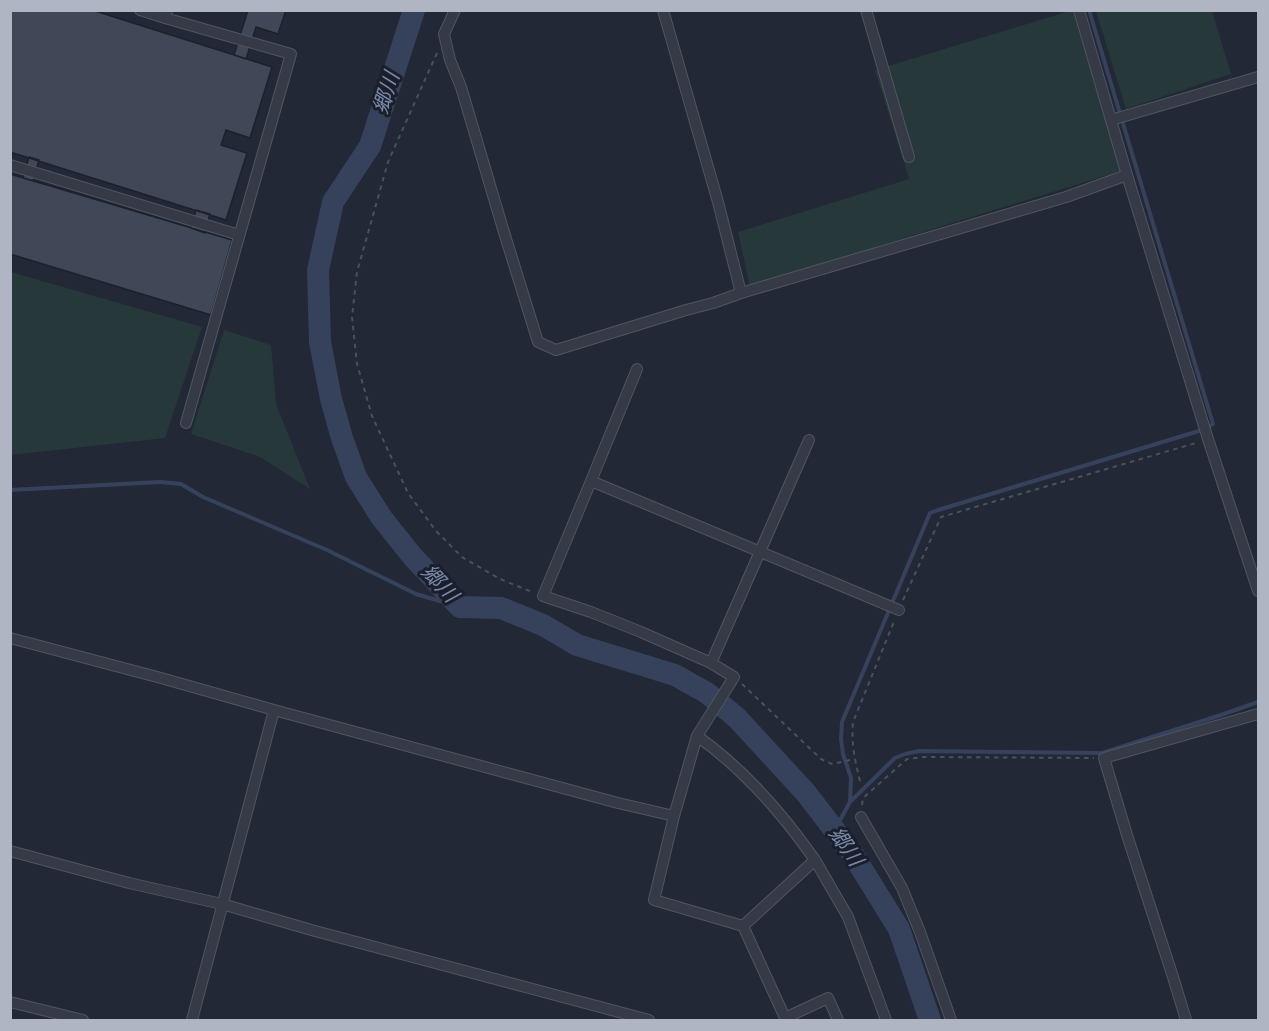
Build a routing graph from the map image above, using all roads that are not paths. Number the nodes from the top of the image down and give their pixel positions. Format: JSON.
{"nodes":[{"id":1,"x":140,"y":10,"type":"edge"},
{"id":2,"x":455,"y":10,"type":"edge"},
{"id":3,"x":663,"y":10,"type":"edge"},
{"id":4,"x":866,"y":10,"type":"edge"},
{"id":5,"x":1079,"y":10,"type":"edge"},
{"id":6,"x":166,"y":14,"type":"edge"},
{"id":7,"x":1258,"y":77,"type":"edge"},
{"id":8,"x":1111,"y":120,"type":"junction"},
{"id":9,"x":909,"y":157,"type":"dead end"},
{"id":10,"x":10,"y":165,"type":"edge"},
{"id":11,"x":1127,"y":175,"type":"junction"},
{"id":12,"x":239,"y":236,"type":"junction"},
{"id":13,"x":741,"y":293,"type":"junction"},
{"id":14,"x":637,"y":369,"type":"dead end"},
{"id":15,"x":186,"y":423,"type":"dead end"},
{"id":16,"x":809,"y":440,"type":"dead end"},
{"id":17,"x":591,"y":481,"type":"junction"},
{"id":18,"x":759,"y":551,"type":"junction"},
{"id":19,"x":1258,"y":591,"type":"edge"},
{"id":20,"x":899,"y":610,"type":"road end"},
{"id":21,"x":10,"y":638,"type":"edge"},
{"id":22,"x":711,"y":663,"type":"junction"},
{"id":23,"x":274,"y":710,"type":"junction"},
{"id":24,"x":1258,"y":714,"type":"edge"},
{"id":25,"x":697,"y":736,"type":"junction"},
{"id":26,"x":674,"y":816,"type":"junction"},
{"id":27,"x":861,"y":817,"type":"road end"},
{"id":28,"x":10,"y":851,"type":"edge"},
{"id":29,"x":815,"y":860,"type":"junction"},
{"id":30,"x":222,"y":904,"type":"junction"},
{"id":31,"x":743,"y":926,"type":"junction"},
{"id":32,"x":10,"y":1002,"type":"edge"},
{"id":33,"x":785,"y":1019,"type":"edge"},
{"id":34,"x":83,"y":1020,"type":"edge"},
{"id":35,"x":192,"y":1020,"type":"edge"},
{"id":36,"x":649,"y":1020,"type":"edge"},
{"id":37,"x":838,"y":1020,"type":"edge"},
{"id":38,"x":886,"y":1020,"type":"edge"},
{"id":39,"x":951,"y":1020,"type":"edge"},
{"id":40,"x":1186,"y":1020,"type":"edge"}],
"edges":[{"from":1,"to":6,"type":"street"},
{"from":2,"to":13,"type":"street"},
{"from":3,"to":13,"type":"street"},
{"from":4,"to":9,"type":"street"},
{"from":5,"to":8,"type":"street"},
{"from":6,"to":12,"type":"street"},
{"from":7,"to":8,"type":"street"},
{"from":8,"to":11,"type":"street"},
{"from":10,"to":12,"type":"street"},
{"from":11,"to":13,"type":"street"},
{"from":11,"to":19,"type":"street"},
{"from":12,"to":15,"type":"street"},
{"from":14,"to":17,"type":"street"},
{"from":16,"to":18,"type":"street"},
{"from":17,"to":18,"type":"street"},
{"from":17,"to":22,"type":"street"},
{"from":18,"to":20,"type":"street"},
{"from":18,"to":22,"type":"street"},
{"from":21,"to":23,"type":"street"},
{"from":22,"to":25,"type":"street"},
{"from":23,"to":26,"type":"street"},
{"from":23,"to":30,"type":"street"},
{"from":24,"to":40,"type":"street"},
{"from":25,"to":26,"type":"street"},
{"from":25,"to":29,"type":"street"},
{"from":26,"to":31,"type":"street"},
{"from":27,"to":39,"type":"street"},
{"from":28,"to":30,"type":"street"},
{"from":29,"to":31,"type":"street"},
{"from":29,"to":38,"type":"street"},
{"from":30,"to":35,"type":"street"},
{"from":30,"to":36,"type":"street"},
{"from":31,"to":33,"type":"street"},
{"from":32,"to":34,"type":"street"},
{"from":33,"to":37,"type":"street"}]}
